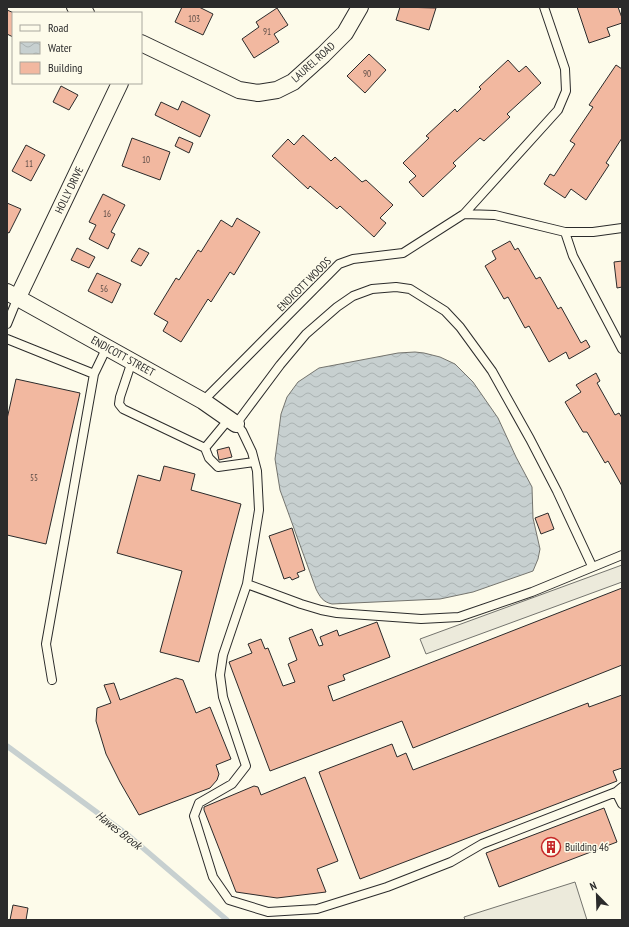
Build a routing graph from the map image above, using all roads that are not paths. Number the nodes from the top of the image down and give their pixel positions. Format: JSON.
{"nodes":[{"id":1,"x":75,"y":7,"type":"edge"},
{"id":2,"x":360,"y":7,"type":"edge"},
{"id":3,"x":544,"y":7,"type":"edge"},
{"id":4,"x":84,"y":12,"type":"edge"},
{"id":5,"x":142,"y":42,"type":"edge"},
{"id":6,"x":119,"y":84,"type":"edge"},
{"id":7,"x":464,"y":214,"type":"junction"},
{"id":8,"x":622,"y":228,"type":"edge"},
{"id":9,"x":565,"y":232,"type":"junction"},
{"id":10,"x":12,"y":295,"type":"edge"},
{"id":11,"x":7,"y":324,"type":"edge"},
{"id":12,"x":7,"y":339,"type":"edge"},
{"id":13,"x":108,"y":347,"type":"junction"},
{"id":14,"x":622,"y":349,"type":"edge"},
{"id":15,"x":132,"y":361,"type":"junction"},
{"id":16,"x":94,"y":374,"type":"junction"},
{"id":17,"x":204,"y":401,"type":"junction"},
{"id":18,"x":232,"y":422,"type":"junction"},
{"id":19,"x":205,"y":448,"type":"junction"},
{"id":20,"x":254,"y":462,"type":"junction"},
{"id":21,"x":622,"y":555,"type":"edge"},
{"id":22,"x":592,"y":566,"type":"junction"},
{"id":23,"x":247,"y":584,"type":"junction"},
{"id":24,"x":52,"y":680,"type":"dead end"},
{"id":25,"x":619,"y":790,"type":"edge"},
{"id":26,"x":622,"y":804,"type":"edge"}],
"edges":[{"from":1,"to":4,"type":"street"},
{"from":2,"to":5,"type":"street","name":"LAUREL ROAD"},
{"from":3,"to":7,"type":"lane","name":"ENDICOTT WOODS"},
{"from":6,"to":10,"type":"street","name":"HOLLY DRIVE"},
{"from":7,"to":9,"type":"lane"},
{"from":7,"to":17,"type":"lane","name":"ENDICOTT WOODS"},
{"from":8,"to":9,"type":"lane"},
{"from":9,"to":14,"type":"lane"},
{"from":10,"to":11,"type":"lane"},
{"from":10,"to":13,"type":"street","name":"ENDICOTT STREET"},
{"from":12,"to":16,"type":"lane"},
{"from":13,"to":15,"type":"street","name":"ENDICOTT STREET"},
{"from":13,"to":16,"type":"lane"},
{"from":15,"to":17,"type":"street","name":"ENDICOTT STREET"},
{"from":15,"to":19,"type":"lane"},
{"from":16,"to":24,"type":"lane"},
{"from":17,"to":18,"type":"street","name":"ENDICOTT STREET"},
{"from":18,"to":19,"type":"lane"},
{"from":18,"to":20,"type":"lane"},
{"from":18,"to":22,"type":"lane"},
{"from":19,"to":20,"type":"lane"},
{"from":20,"to":23,"type":"lane"},
{"from":21,"to":22,"type":"lane"},
{"from":22,"to":23,"type":"lane"},
{"from":23,"to":25,"type":"lane"},
{"from":25,"to":26,"type":"lane"}]}
